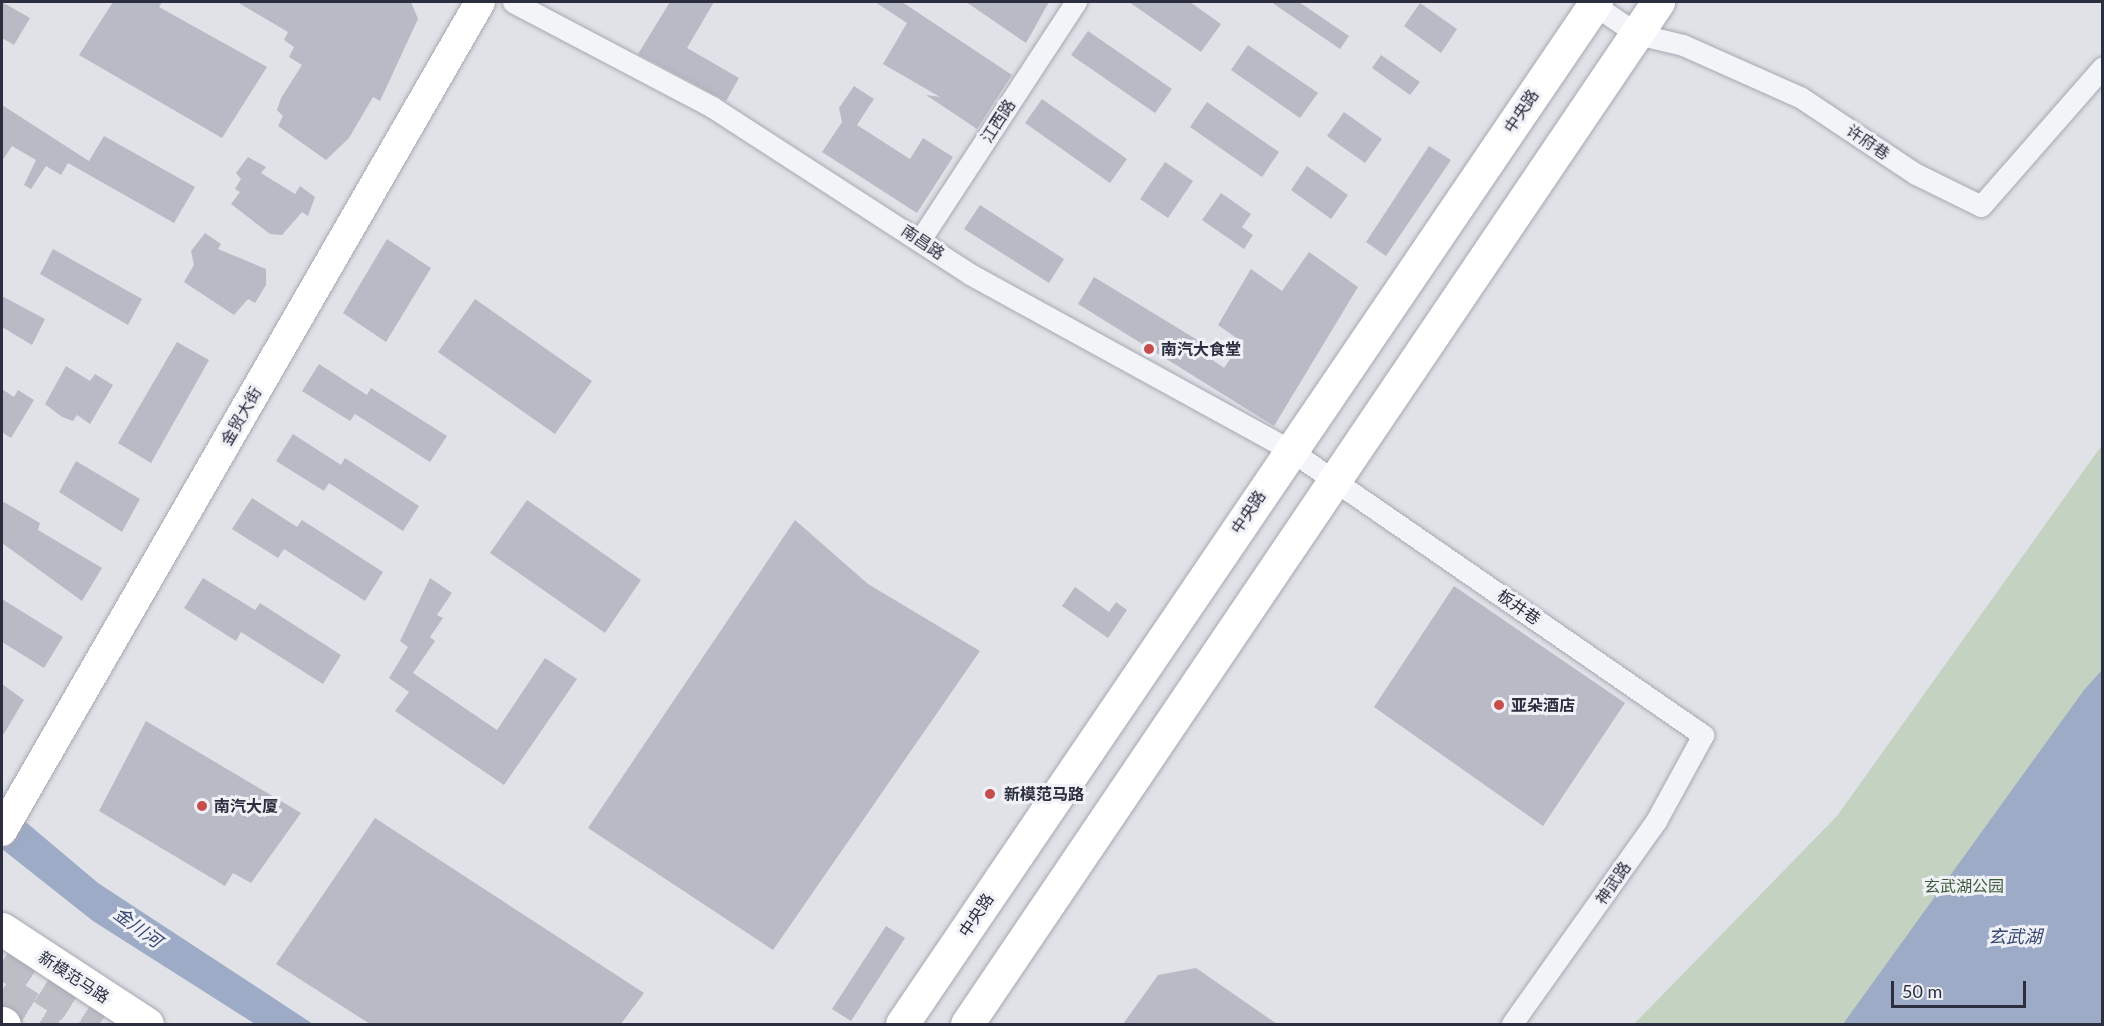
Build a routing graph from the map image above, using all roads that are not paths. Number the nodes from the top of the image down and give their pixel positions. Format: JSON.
{"nodes":[{"id":1,"x":480,"y":2,"type":"edge"},
{"id":2,"x":513,"y":2,"type":"edge"},
{"id":3,"x":1076,"y":2,"type":"edge"},
{"id":4,"x":1593,"y":2,"type":"edge"},
{"id":5,"x":1658,"y":2,"type":"edge"},
{"id":6,"x":1636,"y":33,"type":"junction"},
{"id":7,"x":2103,"y":68,"type":"edge"},
{"id":8,"x":920,"y":240,"type":"junction"},
{"id":9,"x":1290,"y":450,"type":"junction"},
{"id":10,"x":1335,"y":480,"type":"junction"},
{"id":11,"x":1703,"y":735,"type":"joint"},
{"id":12,"x":2,"y":831,"type":"edge"},
{"id":13,"x":2,"y":929,"type":"edge"},
{"id":14,"x":147,"y":1024,"type":"edge"},
{"id":15,"x":902,"y":1024,"type":"edge"},
{"id":16,"x":967,"y":1024,"type":"edge"},
{"id":17,"x":1512,"y":1024,"type":"edge"}],
"edges":[{"from":1,"to":12,"type":"street","name":"金贸大街"},
{"from":2,"to":8,"type":"street","name":"南昌路"},
{"from":3,"to":8,"type":"street","name":"江西路"},
{"from":4,"to":6,"type":"street","name":"许府巷"},
{"from":4,"to":9,"type":"main road","name":"中央路"},
{"from":5,"to":6,"type":"main road"},
{"from":6,"to":7,"type":"street","name":"许府巷"},
{"from":6,"to":10,"type":"main road"},
{"from":8,"to":9,"type":"street","name":"南昌路"},
{"from":9,"to":10,"type":"street","name":"南昌路"},
{"from":9,"to":15,"type":"main road","name":"中央路"},
{"from":10,"to":11,"type":"street","name":"板井巷"},
{"from":10,"to":16,"type":"main road"},
{"from":11,"to":17,"type":"street","name":"神武路"},
{"from":13,"to":14,"type":"main road","name":"新模范马路"}]}
